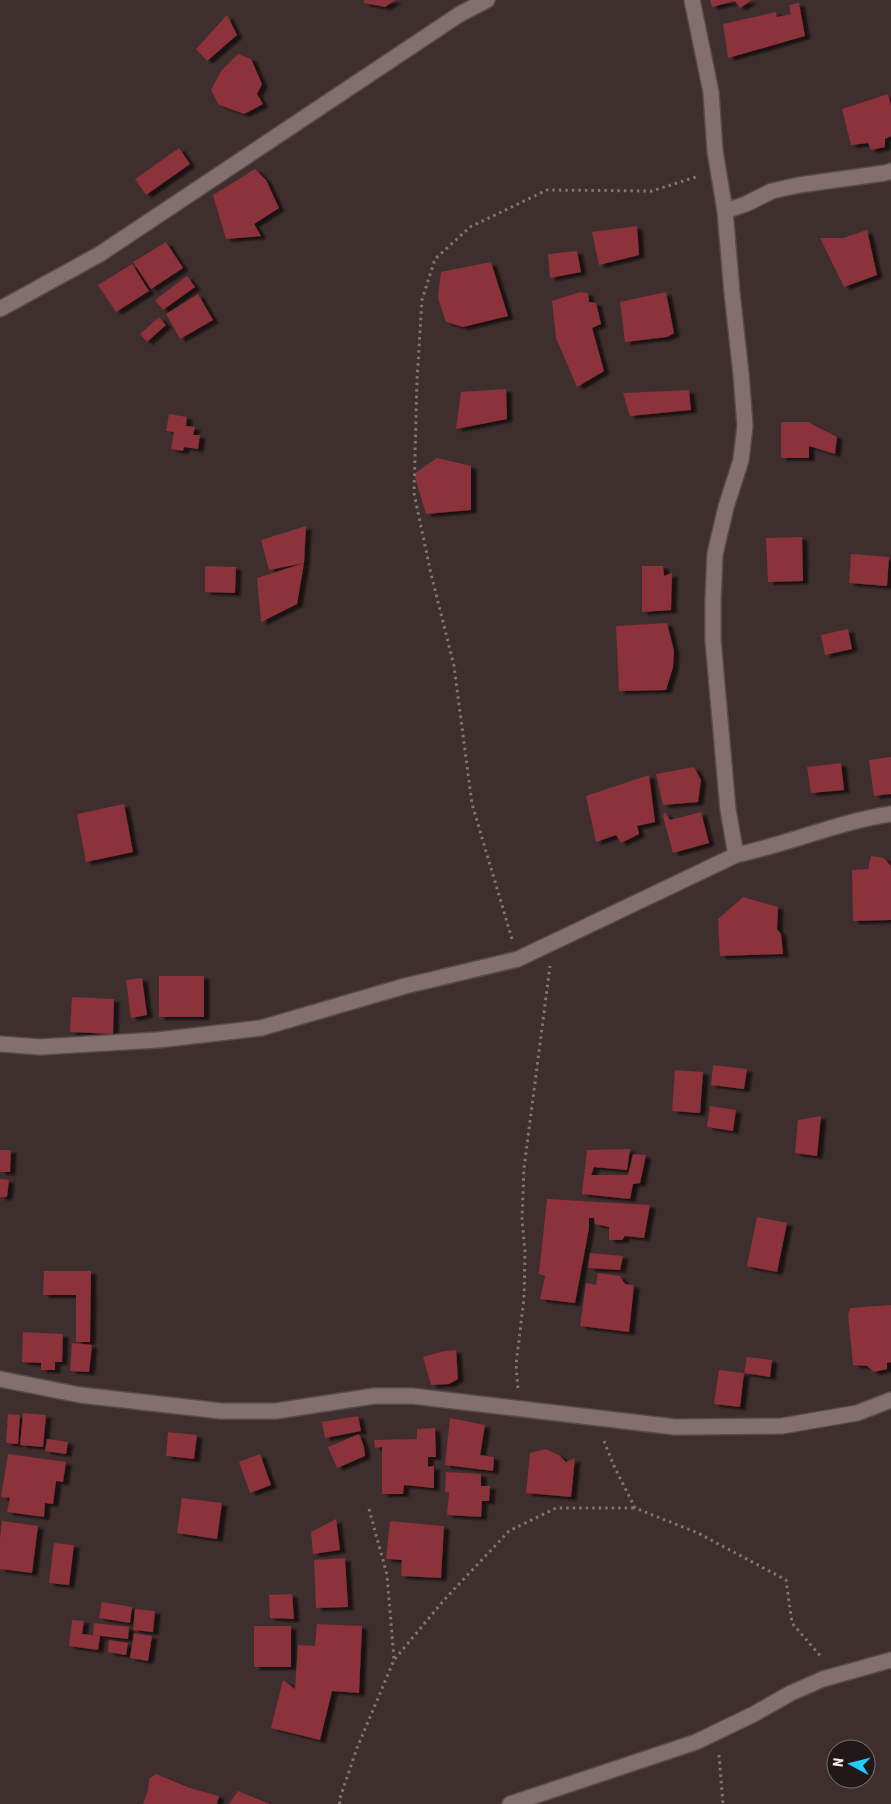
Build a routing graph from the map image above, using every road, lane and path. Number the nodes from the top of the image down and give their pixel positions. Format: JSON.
{"nodes":[{"id":1,"x":487,"y":0,"type":"edge"},
{"id":2,"x":692,"y":0,"type":"edge"},
{"id":3,"x":718,"y":170,"type":"junction"},
{"id":4,"x":891,"y":171,"type":"edge"},
{"id":5,"x":725,"y":211,"type":"junction"},
{"id":6,"x":0,"y":310,"type":"edge"},
{"id":7,"x":891,"y":814,"type":"edge"},
{"id":8,"x":736,"y":855,"type":"junction"},
{"id":9,"x":552,"y":943,"type":"junction"},
{"id":10,"x":518,"y":959,"type":"junction"},
{"id":11,"x":0,"y":1044,"type":"edge"},
{"id":12,"x":0,"y":1379,"type":"edge"},
{"id":13,"x":891,"y":1400,"type":"edge"},
{"id":14,"x":520,"y":1408,"type":"junction"},
{"id":15,"x":595,"y":1419,"type":"junction"},
{"id":16,"x":635,"y":1508,"type":"junction"},
{"id":17,"x":369,"y":1509,"type":"dead end"},
{"id":18,"x":394,"y":1660,"type":"junction"},
{"id":19,"x":891,"y":1660,"type":"edge"},
{"id":20,"x":837,"y":1675,"type":"junction"},
{"id":21,"x":718,"y":1732,"type":"junction"},
{"id":22,"x":340,"y":1804,"type":"edge"},
{"id":23,"x":510,"y":1804,"type":"edge"},
{"id":24,"x":723,"y":1804,"type":"edge"}],
"edges":[{"from":1,"to":6,"type":"street"},
{"from":2,"to":3,"type":"street"},
{"from":3,"to":5,"type":"street"},
{"from":3,"to":10,"type":"path"},
{"from":4,"to":5,"type":"street"},
{"from":5,"to":8,"type":"street"},
{"from":7,"to":8,"type":"street"},
{"from":8,"to":9,"type":"street"},
{"from":9,"to":10,"type":"street"},
{"from":9,"to":14,"type":"path"},
{"from":10,"to":11,"type":"street"},
{"from":12,"to":14,"type":"street"},
{"from":13,"to":15,"type":"street"},
{"from":14,"to":15,"type":"street"},
{"from":15,"to":16,"type":"path"},
{"from":16,"to":18,"type":"path"},
{"from":16,"to":20,"type":"path"},
{"from":17,"to":18,"type":"path"},
{"from":18,"to":22,"type":"path"},
{"from":19,"to":20,"type":"street"},
{"from":20,"to":21,"type":"street"},
{"from":21,"to":23,"type":"street"},
{"from":21,"to":24,"type":"path"}]}
